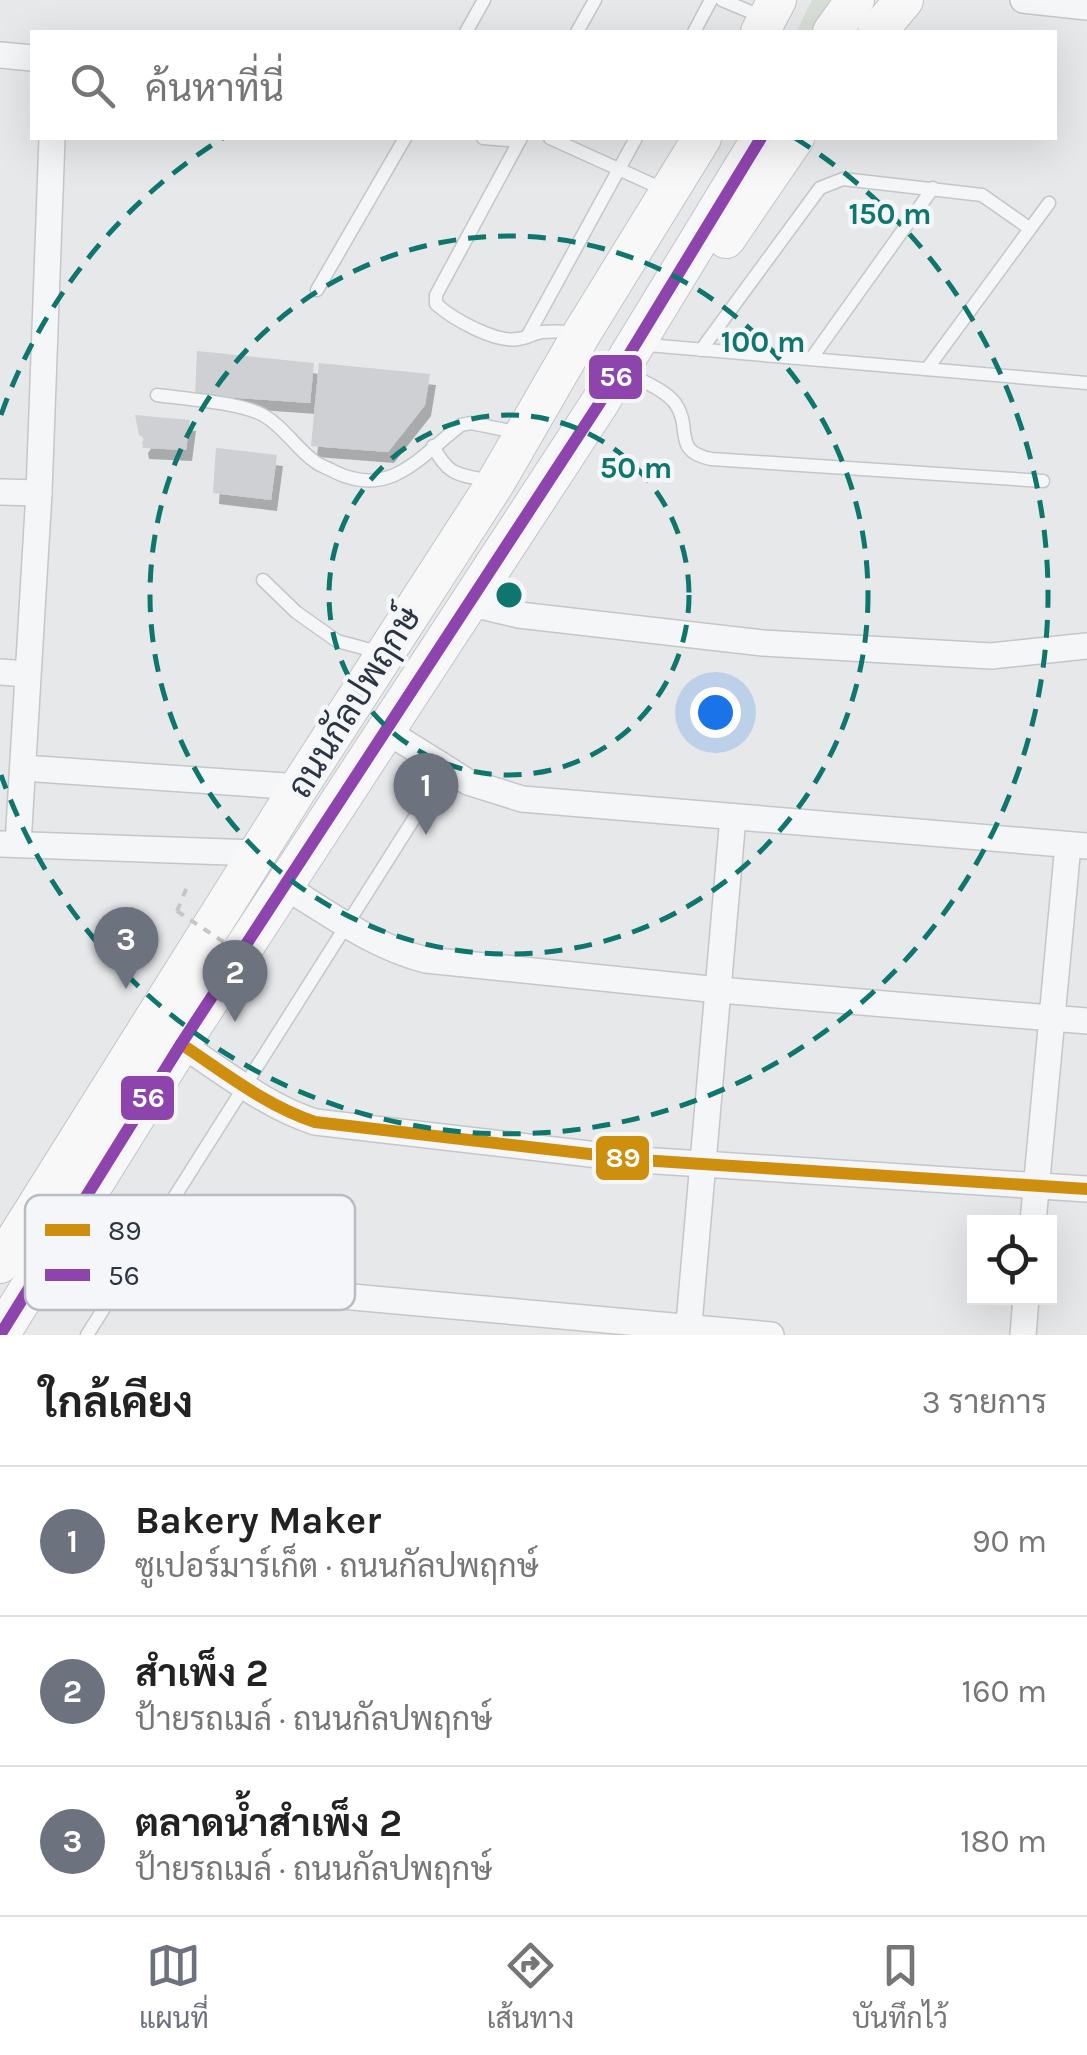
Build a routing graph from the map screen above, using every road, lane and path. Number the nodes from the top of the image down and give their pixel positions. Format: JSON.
{"nodes":[{"id":1,"x":484,"y":0,"type":"edge"},
{"id":2,"x":594,"y":0,"type":"edge"},
{"id":3,"x":711,"y":0,"type":"edge"},
{"id":4,"x":722,"y":0,"type":"edge"},
{"id":5,"x":854,"y":0,"type":"edge"},
{"id":6,"x":904,"y":0,"type":"edge"},
{"id":7,"x":1023,"y":0,"type":"edge"},
{"id":8,"x":1087,"y":6,"type":"edge"},
{"id":9,"x":768,"y":17,"type":"edge"},
{"id":10,"x":467,"y":30,"type":"edge"},
{"id":11,"x":578,"y":30,"type":"edge"},
{"id":12,"x":695,"y":30,"type":"edge"},
{"id":13,"x":833,"y":30,"type":"edge"},
{"id":14,"x":879,"y":30,"type":"edge"},
{"id":15,"x":0,"y":56,"type":"edge"},
{"id":16,"x":30,"y":58,"type":"edge"},
{"id":17,"x":52,"y":140,"type":"edge"},
{"id":18,"x":404,"y":140,"type":"edge"},
{"id":19,"x":520,"y":140,"type":"edge"},
{"id":20,"x":554,"y":140,"type":"edge"},
{"id":21,"x":635,"y":140,"type":"edge"},
{"id":22,"x":701,"y":140,"type":"edge"},
{"id":23,"x":794,"y":140,"type":"edge"},
{"id":24,"x":755,"y":146,"type":"edge"},
{"id":25,"x":618,"y":169,"type":"junction"},
{"id":26,"x":933,"y":188,"type":"junction"},
{"id":27,"x":669,"y":192,"type":"junction"},
{"id":28,"x":1049,"y":203,"type":"dead end"},
{"id":29,"x":1030,"y":228,"type":"junction"},
{"id":30,"x":317,"y":290,"type":"dead end"},
{"id":31,"x":582,"y":332,"type":"junction"},
{"id":32,"x":526,"y":337,"type":"junction"},
{"id":33,"x":701,"y":350,"type":"junction"},
{"id":34,"x":637,"y":359,"type":"junction"},
{"id":35,"x":811,"y":359,"type":"junction"},
{"id":36,"x":927,"y":369,"type":"junction"},
{"id":37,"x":1087,"y":383,"type":"edge"},
{"id":38,"x":157,"y":394,"type":"dead end"},
{"id":39,"x":599,"y":404,"type":"junction"},
{"id":40,"x":524,"y":434,"type":"junction"},
{"id":41,"x":433,"y":446,"type":"junction"},
{"id":42,"x":1043,"y":481,"type":"dead end"},
{"id":43,"x":496,"y":482,"type":"junction"},
{"id":44,"x":0,"y":492,"type":"edge"},
{"id":45,"x":39,"y":494,"type":"junction"},
{"id":46,"x":263,"y":580,"type":"dead end"},
{"id":47,"x":468,"y":603,"type":"junction"},
{"id":48,"x":1087,"y":646,"type":"edge"},
{"id":49,"x":384,"y":654,"type":"junction"},
{"id":50,"x":0,"y":672,"type":"edge"},
{"id":51,"x":28,"y":674,"type":"junction"},
{"id":52,"x":385,"y":730,"type":"junction"},
{"id":53,"x":23,"y":768,"type":"junction"},
{"id":54,"x":446,"y":768,"type":"junction"},
{"id":55,"x":300,"y":787,"type":"junction"},
{"id":56,"x":733,"y":817,"type":"junction"},
{"id":57,"x":9,"y":844,"type":"edge"},
{"id":58,"x":1077,"y":846,"type":"edge"},
{"id":59,"x":259,"y":853,"type":"junction"},
{"id":60,"x":189,"y":882,"type":"dead end"},
{"id":61,"x":284,"y":886,"type":"junction"},
{"id":62,"x":348,"y":926,"type":"junction"},
{"id":63,"x":261,"y":968,"type":"dead end"},
{"id":64,"x":719,"y":990,"type":"junction"},
{"id":65,"x":1053,"y":1018,"type":"junction"},
{"id":66,"x":1087,"y":1021,"type":"edge"},
{"id":67,"x":182,"y":1044,"type":"junction"},
{"id":68,"x":245,"y":1086,"type":"junction"},
{"id":69,"x":702,"y":1163,"type":"junction"},
{"id":70,"x":1036,"y":1185,"type":"junction"},
{"id":71,"x":1087,"y":1189,"type":"edge"},
{"id":72,"x":41,"y":1195,"type":"edge"},
{"id":73,"x":86,"y":1195,"type":"edge"},
{"id":74,"x":175,"y":1195,"type":"edge"},
{"id":75,"x":1034,"y":1215,"type":"edge"},
{"id":76,"x":25,"y":1220,"type":"edge"},
{"id":77,"x":3,"y":1254,"type":"edge"},
{"id":78,"x":25,"y":1294,"type":"edge"},
{"id":79,"x":355,"y":1298,"type":"edge"},
{"id":80,"x":1025,"y":1305,"type":"edge"},
{"id":81,"x":103,"y":1310,"type":"edge"},
{"id":82,"x":688,"y":1332,"type":"edge"},
{"id":83,"x":0,"y":1335,"type":"edge"},
{"id":84,"x":87,"y":1335,"type":"edge"},
{"id":85,"x":771,"y":1335,"type":"edge"},
{"id":86,"x":1023,"y":1335,"type":"edge"}],
"edges":[{"from":1,"to":10,"type":"lane"},
{"from":2,"to":11,"type":"lane"},
{"from":3,"to":12,"type":"lane"},
{"from":4,"to":9,"type":"lane"},
{"from":5,"to":13,"type":"main road"},
{"from":6,"to":14,"type":"main road"},
{"from":7,"to":8,"type":"street"},
{"from":15,"to":16,"type":"street"},
{"from":17,"to":45,"type":"street"},
{"from":18,"to":30,"type":"lane"},
{"from":19,"to":32,"type":"lane"},
{"from":20,"to":25,"type":"lane"},
{"from":21,"to":25,"type":"lane"},
{"from":22,"to":27,"type":"main road","name":"ถนนกัลปพฤกษ์"},
{"from":23,"to":34,"type":"main road"},
{"from":24,"to":39,"type":"main road"},
{"from":25,"to":27,"type":"lane"},
{"from":25,"to":32,"type":"lane"},
{"from":26,"to":29,"type":"lane"},
{"from":26,"to":33,"type":"lane"},
{"from":26,"to":35,"type":"lane"},
{"from":27,"to":31,"type":"main road","name":"ถนนกัลปพฤกษ์"},
{"from":28,"to":29,"type":"lane"},
{"from":29,"to":36,"type":"lane"},
{"from":31,"to":32,"type":"lane"},
{"from":31,"to":40,"type":"main road","name":"ถนนกัลปพฤกษ์"},
{"from":33,"to":34,"type":"lane"},
{"from":33,"to":35,"type":"lane"},
{"from":34,"to":39,"type":"main road"},
{"from":34,"to":42,"type":"lane"},
{"from":35,"to":36,"type":"lane"},
{"from":36,"to":37,"type":"lane"},
{"from":38,"to":41,"type":"lane"},
{"from":39,"to":47,"type":"main road","name":"ถนนกัลปพฤกษ์"},
{"from":40,"to":41,"type":"lane"},
{"from":40,"to":43,"type":"main road","name":"ถนนกัลปพฤกษ์"},
{"from":41,"to":43,"type":"lane"},
{"from":43,"to":49,"type":"main road","name":"ถนนกัลปพฤกษ์"},
{"from":44,"to":45,"type":"street"},
{"from":45,"to":51,"type":"street"},
{"from":46,"to":49,"type":"lane"},
{"from":47,"to":48,"type":"street"},
{"from":47,"to":52,"type":"main road","name":"ถนนกัลปพฤกษ์"},
{"from":49,"to":55,"type":"main road","name":"ถนนกัลปพฤกษ์"},
{"from":50,"to":51,"type":"street"},
{"from":51,"to":53,"type":"street"},
{"from":52,"to":54,"type":"street"},
{"from":52,"to":61,"type":"main road","name":"ถนนกัลปพฤกษ์"},
{"from":53,"to":55,"type":"street"},
{"from":53,"to":57,"type":"street"},
{"from":54,"to":56,"type":"street"},
{"from":54,"to":62,"type":"lane"},
{"from":55,"to":59,"type":"main road","name":"ถนนกัลปพฤกษ์"},
{"from":56,"to":58,"type":"street"},
{"from":56,"to":64,"type":"street"},
{"from":57,"to":59,"type":"street"},
{"from":58,"to":65,"type":"street"},
{"from":59,"to":72,"type":"main road","name":"ถนนกัลปพฤกษ์"},
{"from":60,"to":63,"type":"path","bridge":true},
{"from":61,"to":62,"type":"street"},
{"from":61,"to":67,"type":"main road","name":"ถนนกัลปพฤกษ์"},
{"from":62,"to":64,"type":"street"},
{"from":62,"to":68,"type":"lane"},
{"from":64,"to":65,"type":"street"},
{"from":64,"to":69,"type":"street"},
{"from":65,"to":66,"type":"street"},
{"from":65,"to":70,"type":"street"},
{"from":67,"to":68,"type":"street"},
{"from":67,"to":73,"type":"main road","name":"ถนนกัลปพฤกษ์"},
{"from":68,"to":69,"type":"street"},
{"from":68,"to":74,"type":"lane"},
{"from":69,"to":70,"type":"street"},
{"from":69,"to":82,"type":"street"},
{"from":70,"to":71,"type":"street"},
{"from":70,"to":75,"type":"street"},
{"from":76,"to":77,"type":"main road","name":"ถนนกัลปพฤกษ์"},
{"from":78,"to":83,"type":"main road","name":"ถนนกัลปพฤกษ์"},
{"from":79,"to":82,"type":"street"},
{"from":80,"to":86,"type":"street"},
{"from":81,"to":84,"type":"lane"},
{"from":82,"to":85,"type":"street"}]}
